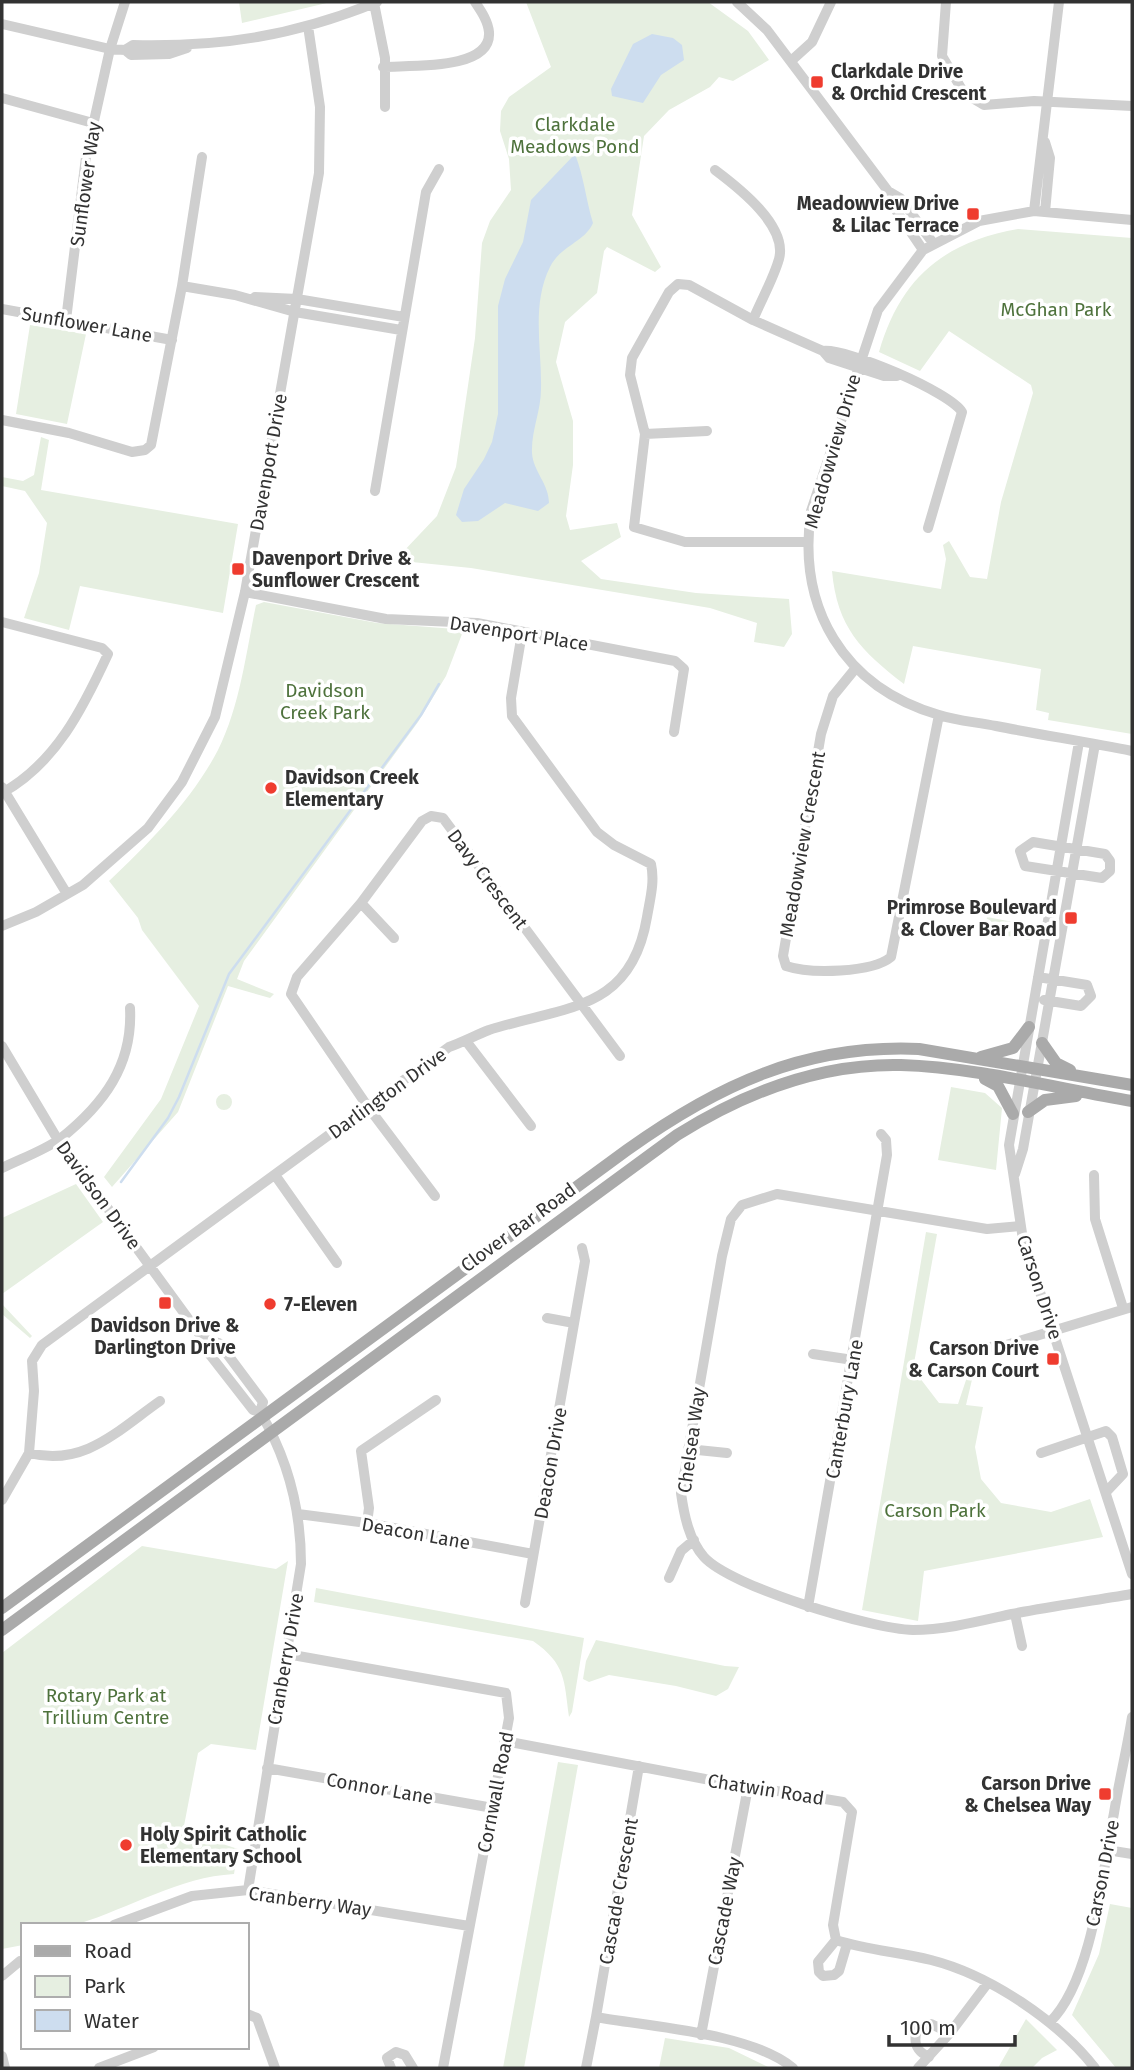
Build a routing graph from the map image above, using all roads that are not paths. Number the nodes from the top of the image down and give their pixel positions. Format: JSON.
{"nodes":[{"id":1,"x":125,"y":2,"type":"edge"},
{"id":2,"x":376,"y":2,"type":"edge"},
{"id":3,"x":475,"y":2,"type":"edge"},
{"id":4,"x":737,"y":2,"type":"edge"},
{"id":5,"x":831,"y":2,"type":"edge"},
{"id":6,"x":946,"y":2,"type":"edge"},
{"id":7,"x":1059,"y":2,"type":"edge"},
{"id":8,"x":4,"y":23,"type":"edge"},
{"id":9,"x":308,"y":26,"type":"junction"},
{"id":10,"x":110,"y":50,"type":"junction"},
{"id":11,"x":791,"y":61,"type":"junction"},
{"id":12,"x":383,"y":66,"type":"junction"},
{"id":13,"x":2,"y":98,"type":"edge"},
{"id":14,"x":1050,"y":102,"type":"junction"},
{"id":15,"x":1132,"y":106,"type":"edge"},
{"id":16,"x":385,"y":107,"type":"dead end"},
{"id":17,"x":93,"y":122,"type":"junction"},
{"id":18,"x":202,"y":157,"type":"dead end"},
{"id":19,"x":439,"y":169,"type":"dead end"},
{"id":20,"x":715,"y":170,"type":"dead end"},
{"id":21,"x":888,"y":191,"type":"junction"},
{"id":22,"x":1040,"y":212,"type":"junction"},
{"id":23,"x":1132,"y":220,"type":"edge"},
{"id":24,"x":933,"y":243,"type":"junction"},
{"id":25,"x":923,"y":250,"type":"junction"},
{"id":26,"x":182,"y":286,"type":"junction"},
{"id":27,"x":235,"y":296,"type":"junction"},
{"id":28,"x":297,"y":299,"type":"junction"},
{"id":29,"x":2,"y":309,"type":"edge"},
{"id":30,"x":295,"y":312,"type":"junction"},
{"id":31,"x":404,"y":317,"type":"junction"},
{"id":32,"x":66,"y":320,"type":"junction"},
{"id":33,"x":753,"y":320,"type":"junction"},
{"id":34,"x":401,"y":330,"type":"junction"},
{"id":35,"x":172,"y":340,"type":"junction"},
{"id":36,"x":858,"y":363,"type":"junction"},
{"id":37,"x":2,"y":420,"type":"edge"},
{"id":38,"x":707,"y":431,"type":"dead end"},
{"id":39,"x":645,"y":434,"type":"junction"},
{"id":40,"x":375,"y":491,"type":"dead end"},
{"id":41,"x":928,"y":528,"type":"dead end"},
{"id":42,"x":807,"y":541,"type":"junction"},
{"id":43,"x":245,"y":592,"type":"junction"},
{"id":44,"x":2,"y":622,"type":"edge"},
{"id":45,"x":522,"y":633,"type":"junction"},
{"id":46,"x":855,"y":669,"type":"junction"},
{"id":47,"x":939,"y":715,"type":"junction"},
{"id":48,"x":674,"y":732,"type":"dead end"},
{"id":49,"x":1079,"y":742,"type":"junction"},
{"id":50,"x":1095,"y":744,"type":"junction"},
{"id":51,"x":1132,"y":751,"type":"edge"},
{"id":52,"x":3,"y":791,"type":"edge"},
{"id":53,"x":1061,"y":848,"type":"junction"},
{"id":54,"x":1075,"y":849,"type":"junction"},
{"id":55,"x":1057,"y":870,"type":"junction"},
{"id":56,"x":1073,"y":872,"type":"junction"},
{"id":57,"x":67,"y":894,"type":"junction"},
{"id":58,"x":361,"y":903,"type":"junction"},
{"id":59,"x":2,"y":926,"type":"edge"},
{"id":60,"x":394,"y":937,"type":"dead end"},
{"id":61,"x":1038,"y":977,"type":"junction"},
{"id":62,"x":1054,"y":981,"type":"junction"},
{"id":63,"x":1035,"y":998,"type":"junction"},
{"id":64,"x":1050,"y":1000,"type":"junction"},
{"id":65,"x":583,"y":1006,"type":"junction"},
{"id":66,"x":130,"y":1007,"type":"dead end"},
{"id":67,"x":1029,"y":1027,"type":"junction"},
{"id":68,"x":466,"y":1041,"type":"junction"},
{"id":69,"x":1042,"y":1043,"type":"junction"},
{"id":70,"x":2,"y":1047,"type":"edge"},
{"id":71,"x":620,"y":1056,"type":"dead end"},
{"id":72,"x":977,"y":1058,"type":"junction"},
{"id":73,"x":1022,"y":1066,"type":"junction"},
{"id":74,"x":1037,"y":1069,"type":"junction"},
{"id":75,"x":972,"y":1073,"type":"junction"},
{"id":76,"x":1080,"y":1075,"type":"junction"},
{"id":77,"x":1019,"y":1082,"type":"junction"},
{"id":78,"x":1034,"y":1084,"type":"junction"},
{"id":79,"x":1132,"y":1085,"type":"edge"},
{"id":80,"x":1090,"y":1094,"type":"junction"},
{"id":81,"x":1132,"y":1101,"type":"edge"},
{"id":82,"x":368,"y":1107,"type":"junction"},
{"id":83,"x":1028,"y":1112,"type":"junction"},
{"id":84,"x":1013,"y":1114,"type":"junction"},
{"id":85,"x":531,"y":1126,"type":"dead end"},
{"id":86,"x":881,"y":1134,"type":"dead end"},
{"id":87,"x":58,"y":1140,"type":"junction"},
{"id":88,"x":2,"y":1168,"type":"edge"},
{"id":89,"x":275,"y":1175,"type":"junction"},
{"id":90,"x":1014,"y":1175,"type":"junction"},
{"id":91,"x":1094,"y":1175,"type":"dead end"},
{"id":92,"x":435,"y":1196,"type":"dead end"},
{"id":93,"x":878,"y":1210,"type":"junction"},
{"id":94,"x":1020,"y":1226,"type":"junction"},
{"id":95,"x":582,"y":1248,"type":"dead end"},
{"id":96,"x":337,"y":1264,"type":"dead end"},
{"id":97,"x":152,"y":1267,"type":"junction"},
{"id":98,"x":1128,"y":1307,"type":"edge"},
{"id":99,"x":547,"y":1318,"type":"dead end"},
{"id":100,"x":574,"y":1323,"type":"junction"},
{"id":101,"x":1054,"y":1330,"type":"junction"},
{"id":102,"x":976,"y":1348,"type":"dead end"},
{"id":103,"x":813,"y":1353,"type":"dead end"},
{"id":104,"x":853,"y":1360,"type":"junction"},
{"id":105,"x":436,"y":1399,"type":"dead end"},
{"id":106,"x":160,"y":1401,"type":"dead end"},
{"id":107,"x":261,"y":1415,"type":"junction"},
{"id":108,"x":271,"y":1431,"type":"junction"},
{"id":109,"x":1088,"y":1436,"type":"junction"},
{"id":110,"x":688,"y":1449,"type":"junction"},
{"id":111,"x":29,"y":1453,"type":"junction"},
{"id":112,"x":727,"y":1453,"type":"dead end"},
{"id":113,"x":1041,"y":1453,"type":"dead end"},
{"id":114,"x":1106,"y":1492,"type":"junction"},
{"id":115,"x":2,"y":1500,"type":"edge"},
{"id":116,"x":298,"y":1514,"type":"junction"},
{"id":117,"x":367,"y":1523,"type":"junction"},
{"id":118,"x":694,"y":1540,"type":"junction"},
{"id":119,"x":533,"y":1554,"type":"junction"},
{"id":120,"x":1132,"y":1574,"type":"edge"},
{"id":121,"x":669,"y":1578,"type":"dead end"},
{"id":122,"x":1132,"y":1594,"type":"edge"},
{"id":123,"x":525,"y":1603,"type":"dead end"},
{"id":124,"x":808,"y":1607,"type":"junction"},
{"id":125,"x":2,"y":1608,"type":"edge"},
{"id":126,"x":1015,"y":1614,"type":"junction"},
{"id":127,"x":2,"y":1630,"type":"edge"},
{"id":128,"x":1022,"y":1646,"type":"dead end"},
{"id":129,"x":287,"y":1654,"type":"junction"},
{"id":130,"x":1132,"y":1717,"type":"edge"},
{"id":131,"x":505,"y":1741,"type":"junction"},
{"id":132,"x":639,"y":1766,"type":"junction"},
{"id":133,"x":267,"y":1768,"type":"junction"},
{"id":134,"x":748,"y":1787,"type":"junction"},
{"id":135,"x":493,"y":1808,"type":"junction"},
{"id":136,"x":1107,"y":1850,"type":"junction"},
{"id":137,"x":1132,"y":1854,"type":"edge"},
{"id":138,"x":247,"y":1890,"type":"junction"},
{"id":139,"x":119,"y":1923,"type":"edge"},
{"id":140,"x":469,"y":1926,"type":"junction"},
{"id":141,"x":836,"y":1940,"type":"junction"},
{"id":142,"x":847,"y":1944,"type":"junction"},
{"id":143,"x":21,"y":1961,"type":"edge"},
{"id":144,"x":21,"y":1962,"type":"edge"},
{"id":145,"x":2,"y":1964,"type":"edge"},
{"id":146,"x":2,"y":1976,"type":"edge"},
{"id":147,"x":987,"y":1984,"type":"junction"},
{"id":148,"x":248,"y":2014,"type":"edge"},
{"id":149,"x":596,"y":2017,"type":"junction"},
{"id":150,"x":1050,"y":2022,"type":"junction"},
{"id":151,"x":950,"y":2033,"type":"junction"},
{"id":152,"x":701,"y":2035,"type":"junction"},
{"id":153,"x":149,"y":2049,"type":"edge"},
{"id":154,"x":2,"y":2056,"type":"edge"},
{"id":155,"x":929,"y":2057,"type":"junction"},
{"id":156,"x":5,"y":2068,"type":"edge"},
{"id":157,"x":99,"y":2068,"type":"edge"},
{"id":158,"x":275,"y":2068,"type":"edge"},
{"id":159,"x":391,"y":2068,"type":"edge"},
{"id":160,"x":413,"y":2068,"type":"edge"},
{"id":161,"x":443,"y":2068,"type":"edge"},
{"id":162,"x":586,"y":2068,"type":"edge"},
{"id":163,"x":793,"y":2068,"type":"edge"},
{"id":164,"x":918,"y":2068,"type":"edge"},
{"id":165,"x":1095,"y":2068,"type":"edge"}],
"edges":[{"from":1,"to":10,"type":"street","name":"Sunflower Way"},
{"from":2,"to":9,"type":"street"},
{"from":2,"to":12,"type":"street"},
{"from":3,"to":12,"type":"street"},
{"from":4,"to":11,"type":"street"},
{"from":5,"to":11,"type":"street"},
{"from":6,"to":14,"type":"street"},
{"from":7,"to":14,"type":"street"},
{"from":8,"to":10,"type":"street"},
{"from":9,"to":10,"type":"street"},
{"from":9,"to":28,"type":"street","name":"Davenport Drive"},
{"from":10,"to":17,"type":"street","name":"Sunflower Way"},
{"from":11,"to":21,"type":"street"},
{"from":12,"to":16,"type":"street"},
{"from":13,"to":17,"type":"street"},
{"from":14,"to":15,"type":"street"},
{"from":14,"to":22,"type":"street"},
{"from":17,"to":32,"type":"street","name":"Sunflower Way"},
{"from":18,"to":26,"type":"street"},
{"from":19,"to":31,"type":"street"},
{"from":20,"to":33,"type":"street"},
{"from":21,"to":24,"type":"street"},
{"from":21,"to":25,"type":"street"},
{"from":22,"to":23,"type":"street","name":"Meadowview Drive"},
{"from":22,"to":24,"type":"street","name":"Meadowview Drive"},
{"from":24,"to":25,"type":"street","name":"Meadowview Drive"},
{"from":25,"to":36,"type":"street","name":"Meadowview Drive"},
{"from":26,"to":27,"type":"street"},
{"from":26,"to":35,"type":"street"},
{"from":27,"to":28,"type":"street"},
{"from":27,"to":30,"type":"street"},
{"from":28,"to":30,"type":"street","name":"Davenport Drive"},
{"from":28,"to":31,"type":"street"},
{"from":29,"to":32,"type":"street","name":"Sunflower Lane"},
{"from":30,"to":34,"type":"street"},
{"from":30,"to":43,"type":"street","name":"Davenport Drive"},
{"from":31,"to":34,"type":"street"},
{"from":32,"to":35,"type":"street","name":"Sunflower Lane"},
{"from":33,"to":36,"type":"street"},
{"from":33,"to":39,"type":"street"},
{"from":34,"to":40,"type":"street"},
{"from":35,"to":37,"type":"street"},
{"from":36,"to":41,"type":"street"},
{"from":36,"to":42,"type":"street","name":"Meadowview Drive"},
{"from":38,"to":39,"type":"street"},
{"from":39,"to":42,"type":"street"},
{"from":42,"to":46,"type":"street","name":"Meadowview Drive"},
{"from":43,"to":45,"type":"street","name":"Davenport Place"},
{"from":43,"to":57,"type":"street","name":"Davenport Drive"},
{"from":44,"to":52,"type":"street"},
{"from":45,"to":48,"type":"street","name":"Davenport Place"},
{"from":45,"to":65,"type":"street","name":"Darlington Drive"},
{"from":46,"to":47,"type":"street","name":"Meadowview Drive"},
{"from":46,"to":47,"type":"street","name":"Meadowview Crescent"},
{"from":47,"to":49,"type":"street","name":"Meadowview Drive"},
{"from":49,"to":50,"type":"street","name":"Meadowview Drive"},
{"from":49,"to":53,"type":"street","name":"Carson Drive"},
{"from":50,"to":51,"type":"street","name":"Meadowview Drive"},
{"from":50,"to":54,"type":"street","name":"Carson Drive"},
{"from":52,"to":57,"type":"street"},
{"from":53,"to":54,"type":"street"},
{"from":53,"to":55,"type":"street","name":"Carson Drive"},
{"from":53,"to":55,"type":"street"},
{"from":54,"to":56,"type":"street","name":"Carson Drive"},
{"from":54,"to":56,"type":"street"},
{"from":55,"to":56,"type":"street"},
{"from":55,"to":61,"type":"street","name":"Carson Drive"},
{"from":56,"to":62,"type":"street","name":"Carson Drive"},
{"from":57,"to":59,"type":"street","name":"Davenport Drive"},
{"from":58,"to":60,"type":"street"},
{"from":58,"to":65,"type":"street","name":"Davy Crescent"},
{"from":58,"to":82,"type":"street","name":"Davy Crescent"},
{"from":61,"to":62,"type":"street"},
{"from":61,"to":63,"type":"street","name":"Carson Drive"},
{"from":62,"to":64,"type":"street","name":"Carson Drive"},
{"from":62,"to":64,"type":"street"},
{"from":63,"to":64,"type":"street"},
{"from":63,"to":67,"type":"street","name":"Carson Drive"},
{"from":64,"to":69,"type":"street","name":"Carson Drive"},
{"from":65,"to":68,"type":"street","name":"Darlington Drive"},
{"from":65,"to":71,"type":"street"},
{"from":66,"to":87,"type":"street"},
{"from":67,"to":72,"type":"main road"},
{"from":67,"to":73,"type":"street","name":"Carson Drive"},
{"from":68,"to":82,"type":"street","name":"Darlington Drive"},
{"from":68,"to":85,"type":"street"},
{"from":69,"to":74,"type":"street","name":"Carson Drive"},
{"from":69,"to":76,"type":"main road"},
{"from":70,"to":87,"type":"street","name":"Davidson Drive"},
{"from":72,"to":73,"type":"main road","name":"Clover Bar Road"},
{"from":72,"to":107,"type":"main road","name":"Clover Bar Road"},
{"from":73,"to":74,"type":"main road","name":"Clover Bar Road"},
{"from":73,"to":77,"type":"street","name":"Carson Drive"},
{"from":74,"to":76,"type":"main road","name":"Clover Bar Road"},
{"from":74,"to":78,"type":"street","name":"Carson Drive"},
{"from":75,"to":77,"type":"main road","name":"Clover Bar Road"},
{"from":75,"to":84,"type":"main road"},
{"from":75,"to":108,"type":"main road","name":"Clover Bar Road"},
{"from":76,"to":79,"type":"main road","name":"Clover Bar Road"},
{"from":77,"to":78,"type":"main road","name":"Clover Bar Road"},
{"from":77,"to":84,"type":"street","name":"Carson Drive"},
{"from":78,"to":80,"type":"main road","name":"Clover Bar Road"},
{"from":78,"to":83,"type":"street","name":"Carson Drive"},
{"from":80,"to":81,"type":"main road","name":"Clover Bar Road"},
{"from":80,"to":83,"type":"main road"},
{"from":82,"to":89,"type":"street","name":"Darlington Drive"},
{"from":82,"to":92,"type":"street"},
{"from":83,"to":90,"type":"street","name":"Carson Drive"},
{"from":84,"to":90,"type":"street","name":"Carson Drive"},
{"from":86,"to":93,"type":"street","name":"Canterbury Lane"},
{"from":87,"to":88,"type":"street"},
{"from":87,"to":97,"type":"street","name":"Davidson Drive"},
{"from":89,"to":96,"type":"street"},
{"from":89,"to":97,"type":"street","name":"Darlington Drive"},
{"from":90,"to":94,"type":"street","name":"Carson Drive"},
{"from":91,"to":98,"type":"street"},
{"from":93,"to":94,"type":"street","name":"Chelsea Way"},
{"from":93,"to":104,"type":"street","name":"Canterbury Lane"},
{"from":93,"to":110,"type":"street","name":"Chelsea Way"},
{"from":94,"to":101,"type":"street","name":"Carson Drive"},
{"from":95,"to":100,"type":"street","name":"Deacon Drive"},
{"from":97,"to":107,"type":"street","name":"Davidson Drive"},
{"from":97,"to":111,"type":"street","name":"Darlington Drive"},
{"from":98,"to":101,"type":"street"},
{"from":99,"to":100,"type":"street"},
{"from":100,"to":119,"type":"street","name":"Deacon Drive"},
{"from":101,"to":102,"type":"street"},
{"from":101,"to":109,"type":"street","name":"Carson Drive"},
{"from":103,"to":104,"type":"street"},
{"from":104,"to":124,"type":"street","name":"Canterbury Lane"},
{"from":105,"to":117,"type":"street"},
{"from":106,"to":111,"type":"street"},
{"from":107,"to":108,"type":"street","name":"Cranberry Drive"},
{"from":107,"to":125,"type":"main road","name":"Clover Bar Road"},
{"from":108,"to":116,"type":"street","name":"Cranberry Drive"},
{"from":108,"to":127,"type":"main road","name":"Clover Bar Road"},
{"from":109,"to":113,"type":"street"},
{"from":109,"to":114,"type":"street","name":"Carson Drive"},
{"from":109,"to":114,"type":"street"},
{"from":110,"to":112,"type":"street"},
{"from":110,"to":118,"type":"street","name":"Chelsea Way"},
{"from":111,"to":115,"type":"street","name":"Darlington Drive"},
{"from":114,"to":120,"type":"street","name":"Carson Drive"},
{"from":116,"to":117,"type":"street","name":"Deacon Lane"},
{"from":116,"to":129,"type":"street","name":"Cranberry Drive"},
{"from":117,"to":119,"type":"street","name":"Deacon Lane"},
{"from":118,"to":121,"type":"street"},
{"from":118,"to":124,"type":"street","name":"Chelsea Way"},
{"from":119,"to":123,"type":"street","name":"Deacon Drive"},
{"from":122,"to":126,"type":"street","name":"Chelsea Way"},
{"from":124,"to":126,"type":"street","name":"Chelsea Way"},
{"from":126,"to":128,"type":"street"},
{"from":129,"to":131,"type":"street","name":"Cornwall Road"},
{"from":129,"to":133,"type":"street","name":"Cranberry Drive"},
{"from":130,"to":136,"type":"street","name":"Carson Drive"},
{"from":131,"to":132,"type":"street","name":"Chatwin Road"},
{"from":131,"to":135,"type":"street","name":"Cornwall Road"},
{"from":132,"to":134,"type":"street","name":"Chatwin Road"},
{"from":132,"to":149,"type":"street","name":"Cascade Crescent"},
{"from":133,"to":135,"type":"street","name":"Connor Lane"},
{"from":133,"to":138,"type":"street","name":"Cranberry Drive"},
{"from":134,"to":141,"type":"street","name":"Chatwin Road"},
{"from":134,"to":152,"type":"street","name":"Cascade Way"},
{"from":135,"to":140,"type":"street","name":"Cornwall Road"},
{"from":136,"to":137,"type":"street"},
{"from":136,"to":150,"type":"street","name":"Carson Drive"},
{"from":138,"to":139,"type":"street","name":"Cranberry Way"},
{"from":138,"to":140,"type":"street","name":"Cranberry Way"},
{"from":140,"to":161,"type":"street","name":"Cornwall Road"},
{"from":141,"to":142,"type":"street"},
{"from":141,"to":142,"type":"street"},
{"from":142,"to":147,"type":"street"},
{"from":143,"to":145,"type":"street"},
{"from":144,"to":146,"type":"street"},
{"from":147,"to":150,"type":"street"},
{"from":147,"to":151,"type":"street"},
{"from":148,"to":158,"type":"street"},
{"from":149,"to":152,"type":"street"},
{"from":149,"to":162,"type":"street","name":"Cascade Crescent"},
{"from":150,"to":165,"type":"street"},
{"from":151,"to":155,"type":"street"},
{"from":151,"to":155,"type":"street"},
{"from":152,"to":163,"type":"street"},
{"from":153,"to":157,"type":"street"},
{"from":154,"to":156,"type":"street"},
{"from":155,"to":164,"type":"street"},
{"from":159,"to":160,"type":"street"}]}
